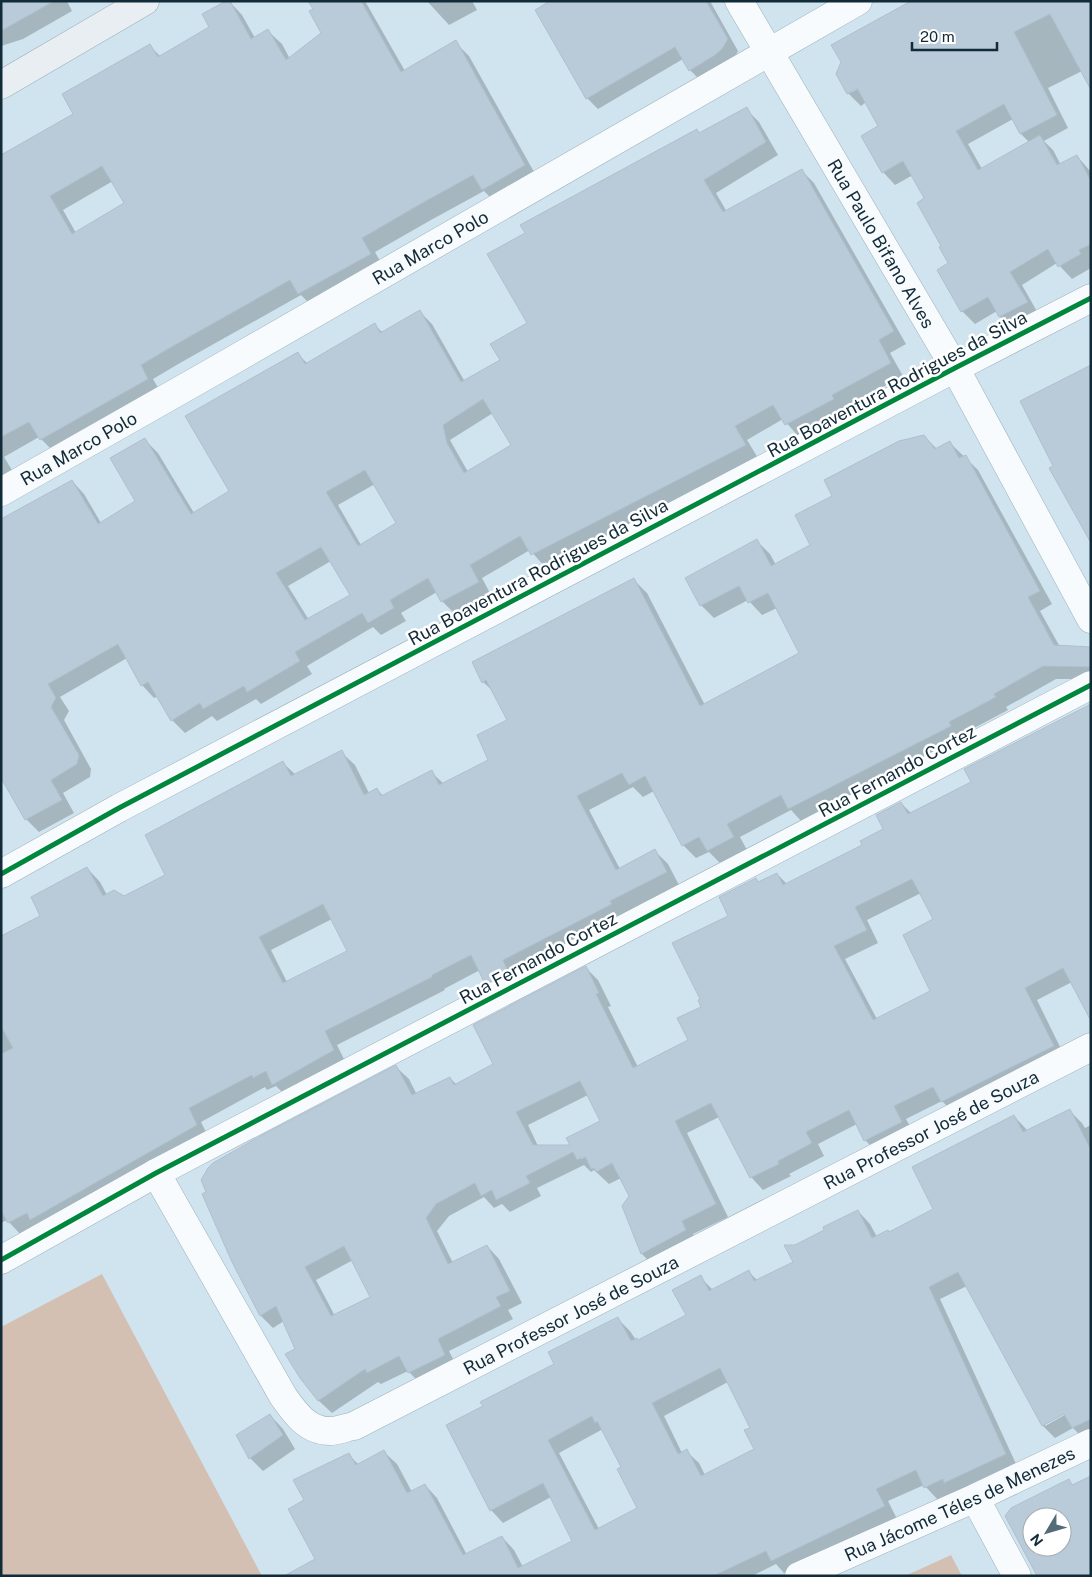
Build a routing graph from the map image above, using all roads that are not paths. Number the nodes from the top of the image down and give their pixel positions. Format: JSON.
{"nodes":[{"id":1,"x":145,"y":1,"type":"edge"},
{"id":2,"x":738,"y":1,"type":"edge"},
{"id":3,"x":858,"y":1,"type":"edge"},
{"id":4,"x":768,"y":53,"type":"junction"},
{"id":5,"x":2,"y":84,"type":"edge"},
{"id":6,"x":1091,"y":298,"type":"edge"},
{"id":7,"x":955,"y":368,"type":"junction"},
{"id":8,"x":1,"y":492,"type":"edge"},
{"id":9,"x":1091,"y":619,"type":"edge"},
{"id":10,"x":1091,"y":685,"type":"edge"},
{"id":11,"x":1,"y":874,"type":"edge"},
{"id":12,"x":1091,"y":1047,"type":"edge"},
{"id":13,"x":156,"y":1174,"type":"junction"},
{"id":14,"x":1,"y":1260,"type":"edge"},
{"id":15,"x":1091,"y":1443,"type":"edge"},
{"id":16,"x":975,"y":1498,"type":"junction"},
{"id":17,"x":799,"y":1576,"type":"edge"},
{"id":18,"x":1017,"y":1576,"type":"edge"}],
"edges":[{"from":1,"to":5,"type":"main road"},
{"from":2,"to":4,"type":"street","name":"Rua Paulo Bifano Alves"},
{"from":3,"to":4,"type":"street","name":"Rua Marco Polo"},
{"from":4,"to":7,"type":"street","name":"Rua Paulo Bifano Alves"},
{"from":4,"to":8,"type":"street","name":"Rua Marco Polo"},
{"from":6,"to":7,"type":"street","name":"Rua Boaventura Rodrigues da Silva"},
{"from":7,"to":9,"type":"street","name":"Rua Paulo Bifano Alves"},
{"from":7,"to":11,"type":"street","name":"Rua Boaventura Rodrigues da Silva"},
{"from":10,"to":13,"type":"street","name":"Rua Fernando Cortez"},
{"from":12,"to":13,"type":"street","name":"Rua Professor José de Souza"},
{"from":13,"to":14,"type":"street","name":"Rua Fernando Cortez"},
{"from":15,"to":16,"type":"street","name":"Rua Jácome Téles de Menezes"},
{"from":16,"to":17,"type":"street","name":"Rua Jácome Téles de Menezes"},
{"from":16,"to":18,"type":"street"}]}
